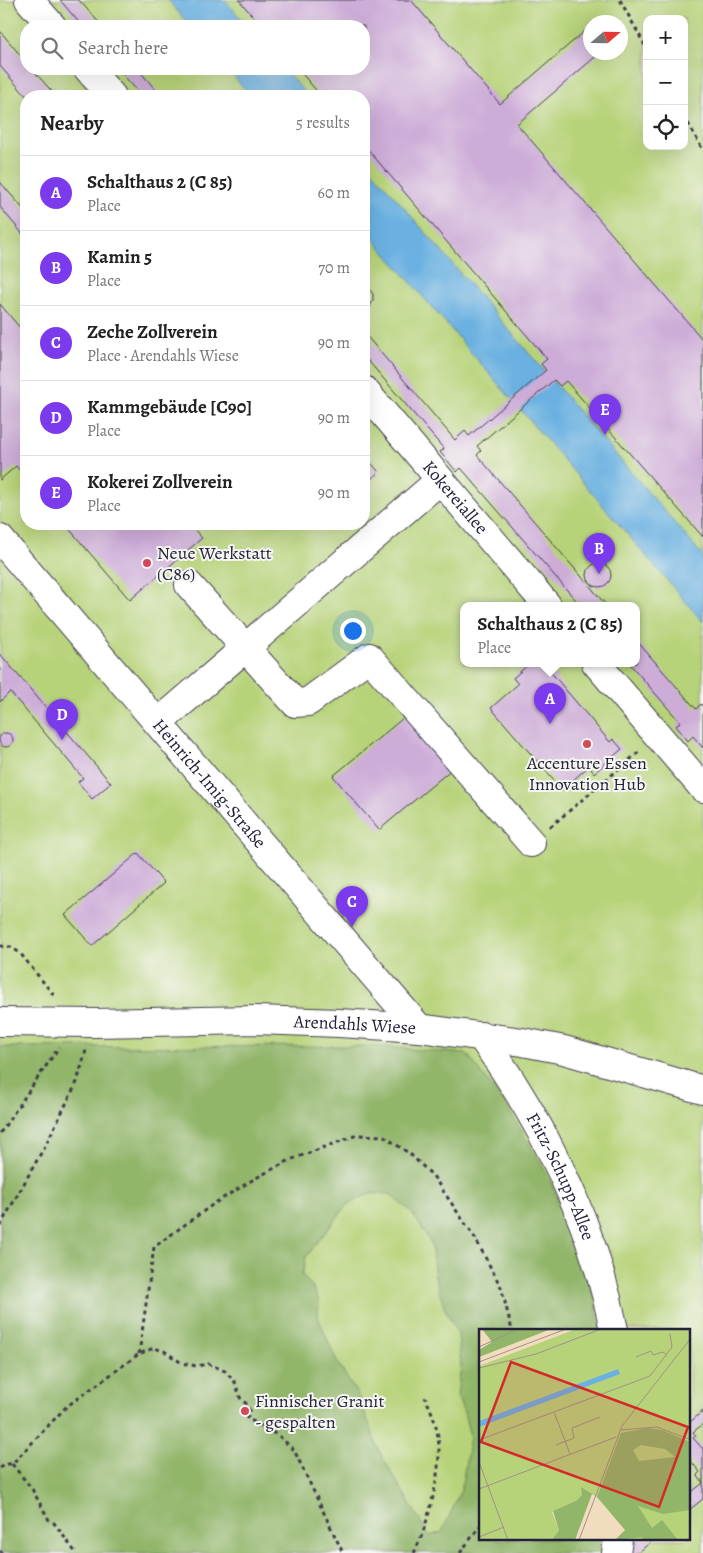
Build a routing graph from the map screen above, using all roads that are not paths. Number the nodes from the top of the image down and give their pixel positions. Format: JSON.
{"nodes":[{"id":1,"x":29,"y":0,"type":"edge"},
{"id":2,"x":47,"y":20,"type":"edge"},
{"id":3,"x":93,"y":75,"type":"edge"},
{"id":4,"x":107,"y":90,"type":"edge"},
{"id":5,"x":370,"y":397,"type":"edge"},
{"id":6,"x":440,"y":480,"type":"junction"},
{"id":7,"x":0,"y":539,"type":"edge"},
{"id":8,"x":189,"y":585,"type":"dead end"},
{"id":9,"x":544,"y":602,"type":"edge"},
{"id":10,"x":245,"y":648,"type":"junction"},
{"id":11,"x":599,"y":667,"type":"edge"},
{"id":12,"x":158,"y":723,"type":"junction"},
{"id":13,"x":703,"y":788,"type":"edge"},
{"id":14,"x":531,"y":843,"type":"road end"},
{"id":15,"x":0,"y":1022,"type":"edge"},
{"id":16,"x":419,"y":1028,"type":"junction"},
{"id":17,"x":481,"y":1036,"type":"junction"},
{"id":18,"x":703,"y":1090,"type":"edge"},
{"id":19,"x":614,"y":1329,"type":"edge"},
{"id":20,"x":618,"y":1540,"type":"edge"},
{"id":21,"x":616,"y":1553,"type":"edge"}],
"edges":[{"from":1,"to":2,"type":"street"},
{"from":3,"to":4,"type":"street"},
{"from":5,"to":6,"type":"street","name":"Kokereiallee"},
{"from":6,"to":9,"type":"street","name":"Kokereiallee"},
{"from":6,"to":10,"type":"street"},
{"from":7,"to":12,"type":"street","name":"Heinrich-Imig-Straße"},
{"from":8,"to":10,"type":"street"},
{"from":10,"to":12,"type":"street"},
{"from":10,"to":14,"type":"street"},
{"from":11,"to":13,"type":"street"},
{"from":12,"to":16,"type":"street","name":"Heinrich-Imig-Straße"},
{"from":15,"to":16,"type":"street","name":"Arendahls Wiese"},
{"from":16,"to":17,"type":"street","name":"Arendahls Wiese"},
{"from":17,"to":18,"type":"street","name":"Arendahls Wiese"},
{"from":17,"to":19,"type":"street","name":"Fritz-Schupp-Allee"},
{"from":20,"to":21,"type":"street"}]}
